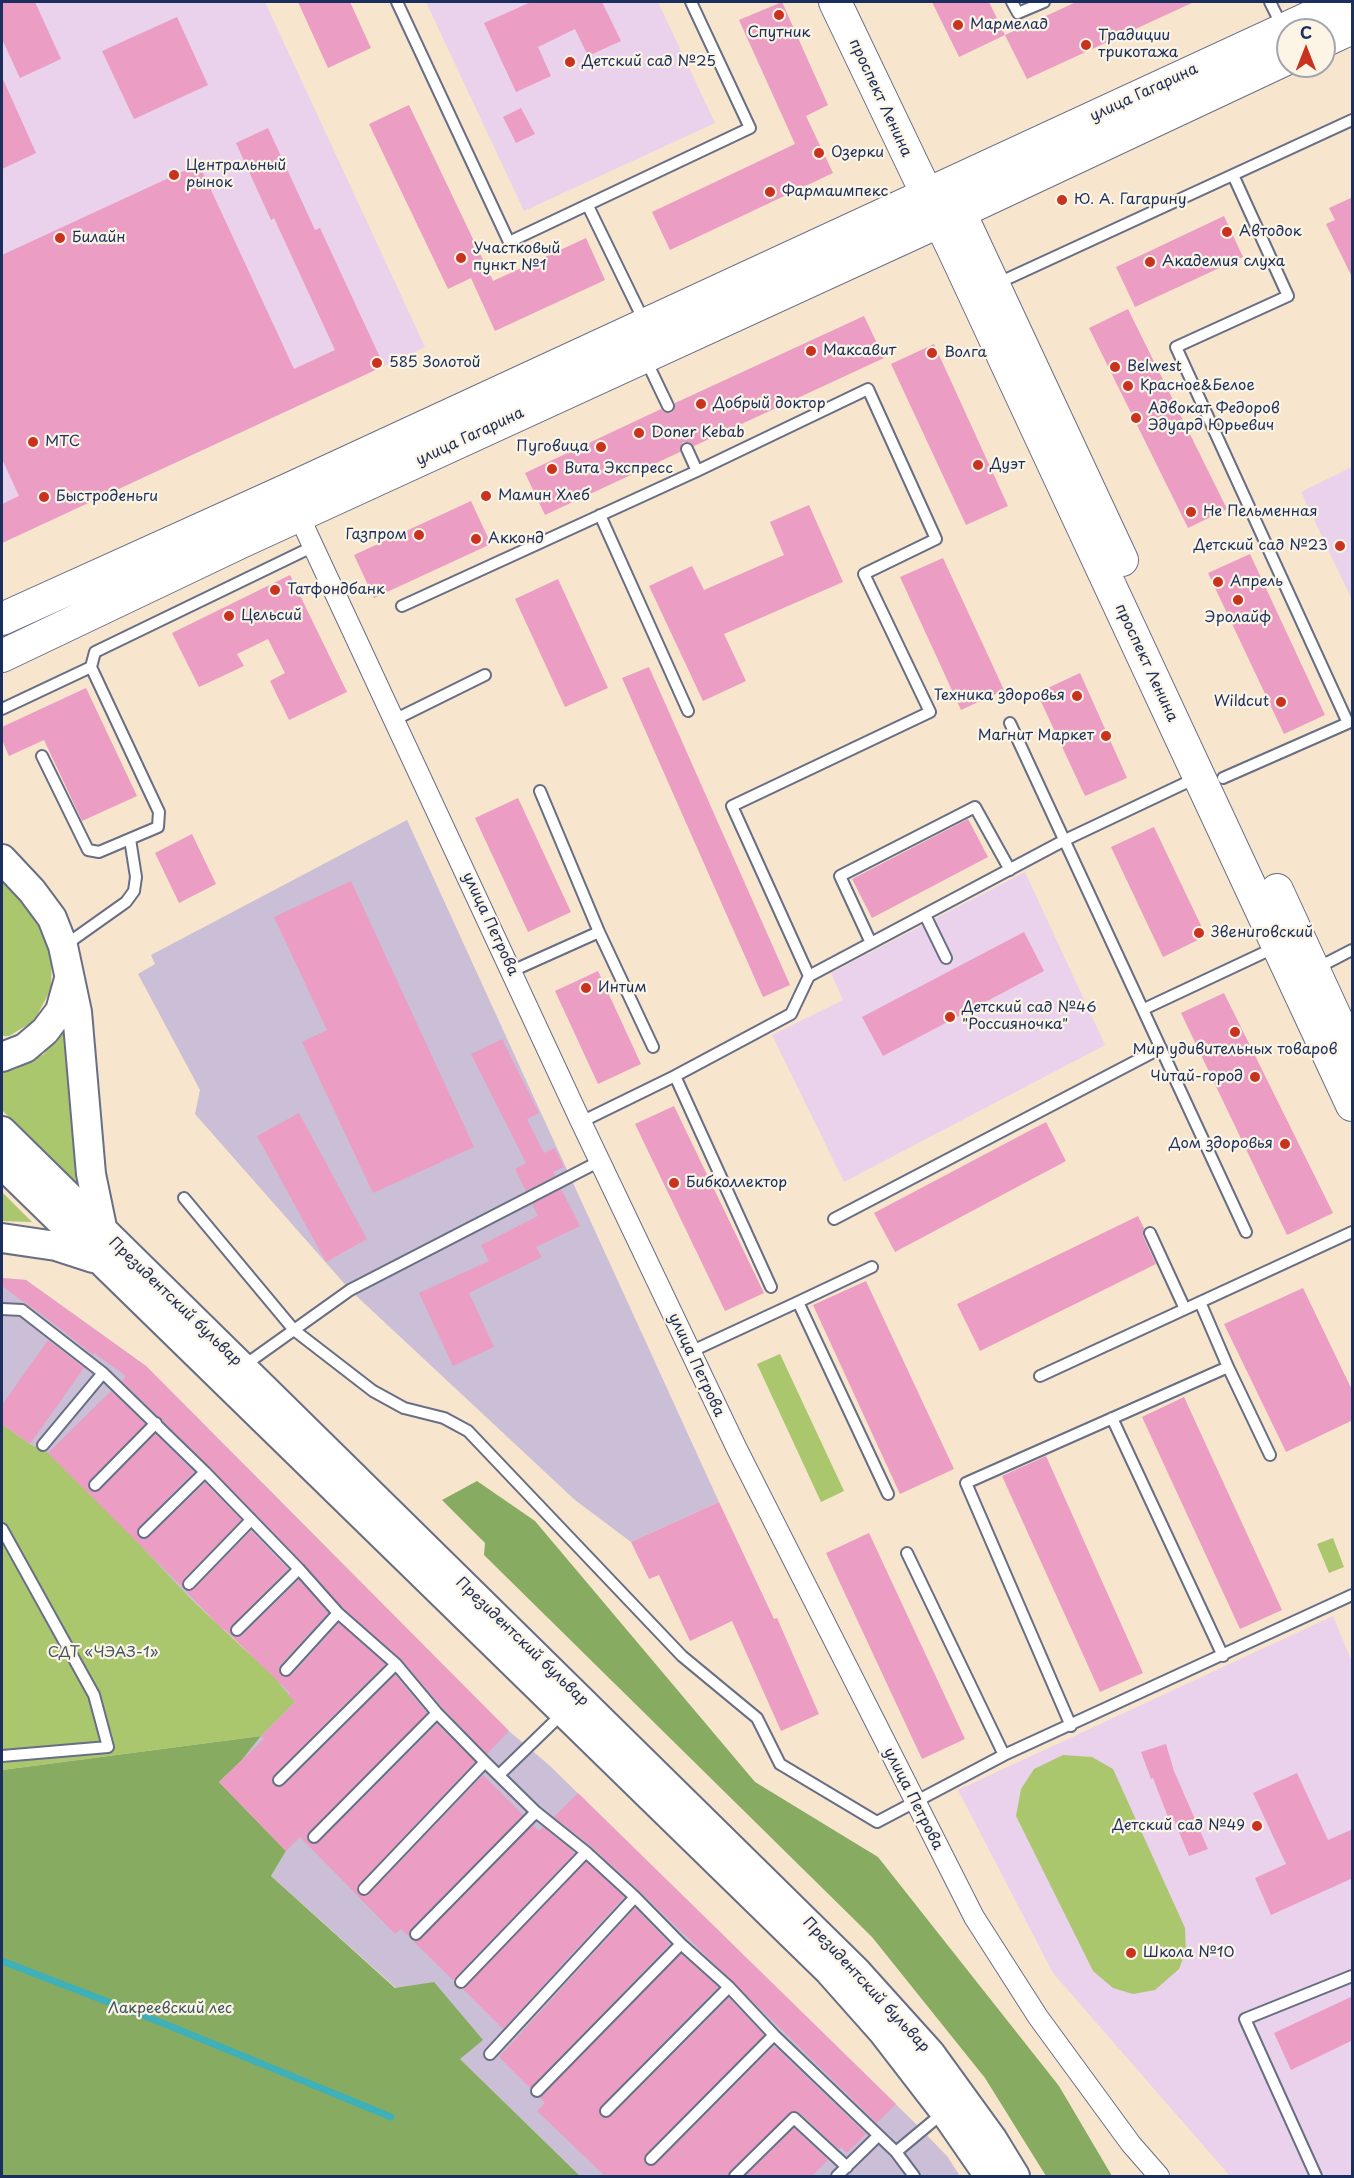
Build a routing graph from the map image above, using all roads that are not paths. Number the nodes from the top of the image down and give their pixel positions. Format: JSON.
{"nodes":[{"id":1,"x":397,"y":2,"type":"edge"},
{"id":2,"x":691,"y":2,"type":"edge"},
{"id":3,"x":835,"y":2,"type":"edge"},
{"id":4,"x":859,"y":2,"type":"edge"},
{"id":5,"x":1012,"y":2,"type":"edge"},
{"id":6,"x":1044,"y":2,"type":"edge"},
{"id":7,"x":1343,"y":2,"type":"edge"},
{"id":8,"x":1307,"y":18,"type":"edge"},
{"id":9,"x":1353,"y":28,"type":"edge"},
{"id":10,"x":1276,"y":32,"type":"edge"},
{"id":11,"x":1336,"y":36,"type":"edge"},
{"id":12,"x":1353,"y":120,"type":"edge"},
{"id":13,"x":1233,"y":175,"type":"junction"},
{"id":14,"x":943,"y":203,"type":"junction"},
{"id":15,"x":588,"y":206,"type":"junction"},
{"id":16,"x":995,"y":285,"type":"junction"},
{"id":17,"x":645,"y":324,"type":"junction"},
{"id":18,"x":645,"y":356,"type":"junction"},
{"id":19,"x":668,"y":406,"type":"dead end"},
{"id":20,"x":687,"y":449,"type":"dead end"},
{"id":21,"x":697,"y":471,"type":"junction"},
{"id":22,"x":293,"y":503,"type":"junction"},
{"id":23,"x":600,"y":515,"type":"junction"},
{"id":24,"x":314,"y":546,"type":"junction"},
{"id":25,"x":402,"y":606,"type":"dead end"},
{"id":26,"x":2,"y":620,"type":"edge"},
{"id":27,"x":2,"y":656,"type":"edge"},
{"id":28,"x":91,"y":667,"type":"junction"},
{"id":29,"x":485,"y":675,"type":"dead end"},
{"id":30,"x":2,"y":709,"type":"edge"},
{"id":31,"x":688,"y":711,"type":"dead end"},
{"id":32,"x":394,"y":720,"type":"junction"},
{"id":33,"x":1010,"y":723,"type":"dead end"},
{"id":34,"x":42,"y":756,"type":"dead end"},
{"id":35,"x":1211,"y":777,"type":"junction"},
{"id":36,"x":540,"y":791,"type":"dead end"},
{"id":37,"x":130,"y":839,"type":"junction"},
{"id":38,"x":1065,"y":840,"type":"junction"},
{"id":39,"x":2,"y":859,"type":"edge"},
{"id":40,"x":1010,"y":870,"type":"junction"},
{"id":41,"x":925,"y":915,"type":"junction"},
{"id":42,"x":599,"y":932,"type":"junction"},
{"id":43,"x":871,"y":943,"type":"junction"},
{"id":44,"x":63,"y":946,"type":"junction"},
{"id":45,"x":1278,"y":946,"type":"junction"},
{"id":46,"x":1353,"y":950,"type":"edge"},
{"id":47,"x":946,"y":958,"type":"dead end"},
{"id":48,"x":1314,"y":970,"type":"junction"},
{"id":49,"x":512,"y":971,"type":"junction"},
{"id":50,"x":809,"y":976,"type":"junction"},
{"id":51,"x":70,"y":977,"type":"junction"},
{"id":52,"x":1144,"y":1009,"type":"junction"},
{"id":53,"x":653,"y":1047,"type":"dead end"},
{"id":54,"x":1161,"y":1048,"type":"junction"},
{"id":55,"x":1353,"y":1053,"type":"edge"},
{"id":56,"x":2,"y":1057,"type":"edge"},
{"id":57,"x":675,"y":1076,"type":"junction"},
{"id":58,"x":1353,"y":1105,"type":"edge"},
{"id":59,"x":581,"y":1122,"type":"junction"},
{"id":60,"x":2,"y":1131,"type":"edge"},
{"id":61,"x":600,"y":1161,"type":"junction"},
{"id":62,"x":2,"y":1164,"type":"edge"},
{"id":63,"x":184,"y":1198,"type":"dead end"},
{"id":64,"x":834,"y":1219,"type":"dead end"},
{"id":65,"x":103,"y":1232,"type":"junction"},
{"id":66,"x":1246,"y":1232,"type":"dead end"},
{"id":67,"x":1353,"y":1232,"type":"edge"},
{"id":68,"x":1150,"y":1233,"type":"dead end"},
{"id":69,"x":2,"y":1238,"type":"edge"},
{"id":70,"x":98,"y":1260,"type":"junction"},
{"id":71,"x":872,"y":1268,"type":"dead end"},
{"id":72,"x":771,"y":1287,"type":"dead end"},
{"id":73,"x":798,"y":1302,"type":"junction"},
{"id":74,"x":1200,"y":1302,"type":"junction"},
{"id":75,"x":2,"y":1309,"type":"edge"},
{"id":76,"x":1185,"y":1309,"type":"junction"},
{"id":77,"x":294,"y":1330,"type":"junction"},
{"id":78,"x":690,"y":1352,"type":"junction"},
{"id":79,"x":242,"y":1367,"type":"junction"},
{"id":80,"x":1228,"y":1367,"type":"junction"},
{"id":81,"x":103,"y":1373,"type":"junction"},
{"id":82,"x":1040,"y":1376,"type":"dead end"},
{"id":83,"x":1112,"y":1418,"type":"junction"},
{"id":84,"x":156,"y":1423,"type":"junction"},
{"id":85,"x":43,"y":1445,"type":"dead end"},
{"id":86,"x":1270,"y":1455,"type":"dead end"},
{"id":87,"x":205,"y":1472,"type":"junction"},
{"id":88,"x":95,"y":1485,"type":"dead end"},
{"id":89,"x":888,"y":1494,"type":"dead end"},
{"id":90,"x":251,"y":1520,"type":"junction"},
{"id":91,"x":2,"y":1529,"type":"edge"},
{"id":92,"x":144,"y":1532,"type":"dead end"},
{"id":93,"x":907,"y":1553,"type":"dead end"},
{"id":94,"x":299,"y":1569,"type":"junction"},
{"id":95,"x":189,"y":1584,"type":"dead end"},
{"id":96,"x":1353,"y":1595,"type":"edge"},
{"id":97,"x":338,"y":1613,"type":"junction"},
{"id":98,"x":237,"y":1630,"type":"dead end"},
{"id":99,"x":1223,"y":1656,"type":"junction"},
{"id":100,"x":396,"y":1664,"type":"junction"},
{"id":101,"x":286,"y":1670,"type":"dead end"},
{"id":102,"x":564,"y":1712,"type":"junction"},
{"id":103,"x":437,"y":1713,"type":"junction"},
{"id":104,"x":1071,"y":1726,"type":"junction"},
{"id":105,"x":1004,"y":1755,"type":"junction"},
{"id":106,"x":2,"y":1756,"type":"edge"},
{"id":107,"x":485,"y":1762,"type":"junction"},
{"id":108,"x":499,"y":1775,"type":"junction"},
{"id":109,"x":279,"y":1780,"type":"dead end"},
{"id":110,"x":915,"y":1803,"type":"junction"},
{"id":111,"x":536,"y":1812,"type":"junction"},
{"id":112,"x":314,"y":1837,"type":"dead end"},
{"id":113,"x":586,"y":1852,"type":"junction"},
{"id":114,"x":364,"y":1889,"type":"dead end"},
{"id":115,"x":635,"y":1897,"type":"junction"},
{"id":116,"x":416,"y":1934,"type":"dead end"},
{"id":117,"x":681,"y":1944,"type":"junction"},
{"id":118,"x":1353,"y":1976,"type":"edge"},
{"id":119,"x":461,"y":1983,"type":"dead end"},
{"id":120,"x":729,"y":1987,"type":"junction"},
{"id":121,"x":774,"y":2035,"type":"junction"},
{"id":122,"x":490,"y":2054,"type":"dead end"},
{"id":123,"x":537,"y":2091,"type":"dead end"},
{"id":124,"x":606,"y":2111,"type":"dead end"},
{"id":125,"x":944,"y":2111,"type":"junction"},
{"id":126,"x":878,"y":2136,"type":"junction"},
{"id":127,"x":897,"y":2152,"type":"junction"},
{"id":128,"x":651,"y":2159,"type":"dead end"},
{"id":129,"x":847,"y":2167,"type":"junction"},
{"id":130,"x":735,"y":2176,"type":"edge"},
{"id":131,"x":837,"y":2176,"type":"edge"},
{"id":132,"x":914,"y":2176,"type":"edge"},
{"id":133,"x":989,"y":2176,"type":"edge"},
{"id":134,"x":1015,"y":2176,"type":"edge"},
{"id":135,"x":1159,"y":2176,"type":"edge"},
{"id":136,"x":1316,"y":2176,"type":"edge"}],
"edges":[{"from":1,"to":15,"type":"lane"},
{"from":2,"to":15,"type":"lane"},
{"from":3,"to":14,"type":"main road","name":"проспект Ленина"},
{"from":4,"to":14,"type":"main road","name":"проспект Ленина"},
{"from":5,"to":6,"type":"lane"},
{"from":7,"to":8,"type":"main road","name":"улица Гагарина"},
{"from":9,"to":11,"type":"main road"},
{"from":10,"to":14,"type":"main road","name":"улица Гагарина"},
{"from":12,"to":13,"type":"lane"},
{"from":13,"to":16,"type":"lane"},
{"from":13,"to":35,"type":"lane"},
{"from":14,"to":16,"type":"main road","name":"проспект Ленина"},
{"from":14,"to":17,"type":"main road","name":"улица Гагарина"},
{"from":14,"to":18,"type":"main road","name":"улица Гагарина"},
{"from":14,"to":35,"type":"main road","name":"проспект Ленина"},
{"from":15,"to":17,"type":"lane"},
{"from":16,"to":35,"type":"main road","name":"проспект Ленина"},
{"from":17,"to":22,"type":"main road","name":"улица Гагарина"},
{"from":18,"to":19,"type":"lane"},
{"from":18,"to":22,"type":"main road","name":"улица Гагарина"},
{"from":20,"to":21,"type":"lane"},
{"from":21,"to":23,"type":"lane"},
{"from":21,"to":50,"type":"lane"},
{"from":22,"to":24,"type":"street","name":"улица Петрова"},
{"from":22,"to":26,"type":"main road","name":"улица Гагарина"},
{"from":22,"to":27,"type":"main road","name":"улица Гагарина"},
{"from":23,"to":25,"type":"lane"},
{"from":23,"to":31,"type":"lane"},
{"from":24,"to":28,"type":"lane"},
{"from":24,"to":32,"type":"street","name":"улица Петрова"},
{"from":28,"to":30,"type":"lane"},
{"from":28,"to":37,"type":"lane"},
{"from":29,"to":32,"type":"lane"},
{"from":32,"to":49,"type":"street","name":"улица Петрова"},
{"from":33,"to":38,"type":"lane"},
{"from":34,"to":37,"type":"lane"},
{"from":35,"to":38,"type":"lane"},
{"from":35,"to":45,"type":"main road","name":"проспект Ленина"},
{"from":35,"to":48,"type":"main road","name":"проспект Ленина"},
{"from":36,"to":42,"type":"lane"},
{"from":37,"to":44,"type":"lane"},
{"from":38,"to":40,"type":"lane"},
{"from":38,"to":52,"type":"lane"},
{"from":39,"to":44,"type":"main road"},
{"from":40,"to":41,"type":"lane"},
{"from":40,"to":43,"type":"lane"},
{"from":41,"to":43,"type":"lane"},
{"from":41,"to":47,"type":"lane"},
{"from":42,"to":49,"type":"lane"},
{"from":42,"to":53,"type":"lane"},
{"from":43,"to":50,"type":"lane"},
{"from":44,"to":51,"type":"main road"},
{"from":45,"to":52,"type":"lane"},
{"from":45,"to":58,"type":"main road","name":"проспект Ленина"},
{"from":46,"to":48,"type":"lane"},
{"from":48,"to":55,"type":"main road","name":"проспект Ленина"},
{"from":49,"to":59,"type":"street","name":"улица Петрова"},
{"from":50,"to":57,"type":"lane"},
{"from":51,"to":56,"type":"main road"},
{"from":51,"to":65,"type":"main road"},
{"from":52,"to":54,"type":"lane"},
{"from":54,"to":64,"type":"lane"},
{"from":54,"to":66,"type":"lane"},
{"from":57,"to":59,"type":"lane"},
{"from":57,"to":72,"type":"lane"},
{"from":59,"to":61,"type":"street","name":"улица Петрова"},
{"from":60,"to":65,"type":"main road","name":"Президентский бульвар"},
{"from":61,"to":77,"type":"lane"},
{"from":61,"to":78,"type":"street","name":"улица Петрова"},
{"from":62,"to":70,"type":"main road","name":"Президентский бульвар"},
{"from":63,"to":77,"type":"lane"},
{"from":65,"to":79,"type":"main road","name":"Президентский бульвар"},
{"from":67,"to":74,"type":"lane"},
{"from":68,"to":76,"type":"lane"},
{"from":69,"to":70,"type":"main road"},
{"from":70,"to":102,"type":"main road","name":"Президентский бульвар"},
{"from":71,"to":73,"type":"lane"},
{"from":73,"to":78,"type":"lane"},
{"from":73,"to":89,"type":"lane"},
{"from":74,"to":76,"type":"lane"},
{"from":74,"to":80,"type":"lane"},
{"from":75,"to":81,"type":"lane"},
{"from":76,"to":82,"type":"lane"},
{"from":77,"to":79,"type":"lane"},
{"from":77,"to":110,"type":"lane"},
{"from":78,"to":110,"type":"street","name":"улица Петрова"},
{"from":79,"to":134,"type":"main road","name":"Президентский бульвар"},
{"from":80,"to":83,"type":"lane"},
{"from":80,"to":86,"type":"lane"},
{"from":81,"to":84,"type":"lane"},
{"from":81,"to":85,"type":"lane"},
{"from":83,"to":99,"type":"lane"},
{"from":83,"to":104,"type":"lane"},
{"from":84,"to":87,"type":"lane"},
{"from":84,"to":88,"type":"lane"},
{"from":87,"to":90,"type":"lane"},
{"from":87,"to":92,"type":"lane"},
{"from":90,"to":94,"type":"lane"},
{"from":90,"to":95,"type":"lane"},
{"from":91,"to":106,"type":"lane"},
{"from":93,"to":105,"type":"lane"},
{"from":94,"to":97,"type":"lane"},
{"from":94,"to":98,"type":"lane"},
{"from":96,"to":99,"type":"lane"},
{"from":97,"to":100,"type":"lane"},
{"from":97,"to":101,"type":"lane"},
{"from":99,"to":104,"type":"lane"},
{"from":100,"to":103,"type":"lane"},
{"from":100,"to":109,"type":"lane"},
{"from":102,"to":108,"type":"lane"},
{"from":102,"to":125,"type":"main road","name":"Президентский бульвар"},
{"from":103,"to":107,"type":"lane"},
{"from":103,"to":112,"type":"lane"},
{"from":104,"to":105,"type":"lane"},
{"from":105,"to":110,"type":"lane"},
{"from":107,"to":108,"type":"lane"},
{"from":107,"to":114,"type":"lane"},
{"from":108,"to":111,"type":"lane"},
{"from":110,"to":135,"type":"street","name":"улица Петрова"},
{"from":111,"to":113,"type":"lane"},
{"from":111,"to":116,"type":"lane"},
{"from":113,"to":115,"type":"lane"},
{"from":113,"to":119,"type":"lane"},
{"from":115,"to":117,"type":"lane"},
{"from":115,"to":122,"type":"lane"},
{"from":117,"to":120,"type":"lane"},
{"from":117,"to":123,"type":"lane"},
{"from":118,"to":136,"type":"lane"},
{"from":120,"to":121,"type":"lane"},
{"from":120,"to":124,"type":"lane"},
{"from":121,"to":126,"type":"lane"},
{"from":121,"to":128,"type":"lane"},
{"from":125,"to":127,"type":"lane"},
{"from":125,"to":133,"type":"main road","name":"Президентский бульвар"},
{"from":126,"to":127,"type":"lane"},
{"from":126,"to":129,"type":"lane"},
{"from":127,"to":132,"type":"lane"},
{"from":129,"to":130,"type":"lane"},
{"from":129,"to":131,"type":"lane"}]}
